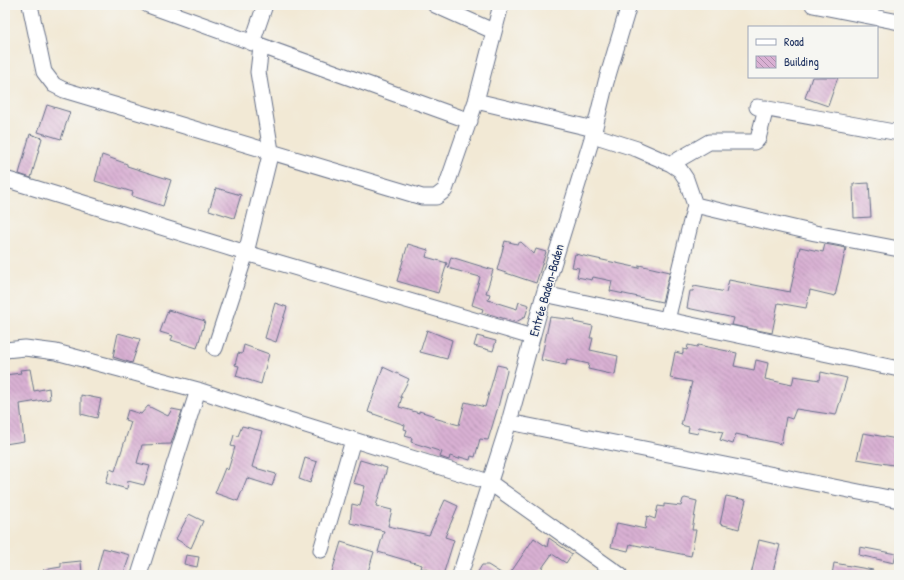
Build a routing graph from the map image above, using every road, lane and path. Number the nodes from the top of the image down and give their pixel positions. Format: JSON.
{"nodes":[{"id":1,"x":30,"y":5,"type":"edge"},
{"id":2,"x":148,"y":5,"type":"edge"},
{"id":3,"x":265,"y":5,"type":"edge"},
{"id":4,"x":436,"y":5,"type":"edge"},
{"id":5,"x":501,"y":5,"type":"edge"},
{"id":6,"x":629,"y":5,"type":"edge"},
{"id":7,"x":813,"y":5,"type":"edge"},
{"id":8,"x":899,"y":22,"type":"edge"},
{"id":9,"x":493,"y":31,"type":"junction"},
{"id":10,"x":257,"y":44,"type":"junction"},
{"id":11,"x":476,"y":101,"type":"junction"},
{"id":12,"x":470,"y":121,"type":"junction"},
{"id":13,"x":593,"y":132,"type":"junction"},
{"id":14,"x":899,"y":133,"type":"edge"},
{"id":15,"x":271,"y":151,"type":"junction"},
{"id":16,"x":671,"y":164,"type":"junction"},
{"id":17,"x":5,"y":179,"type":"edge"},
{"id":18,"x":695,"y":205,"type":"junction"},
{"id":19,"x":899,"y":249,"type":"edge"},
{"id":20,"x":246,"y":253,"type":"junction"},
{"id":21,"x":544,"y":294,"type":"junction"},
{"id":22,"x":668,"y":320,"type":"junction"},
{"id":23,"x":532,"y":336,"type":"junction"},
{"id":24,"x":215,"y":348,"type":"dead end"},
{"id":25,"x":5,"y":350,"type":"edge"},
{"id":26,"x":899,"y":369,"type":"edge"},
{"id":27,"x":198,"y":390,"type":"junction"},
{"id":28,"x":509,"y":422,"type":"junction"},
{"id":29,"x":353,"y":440,"type":"junction"},
{"id":30,"x":489,"y":482,"type":"junction"},
{"id":31,"x":899,"y":500,"type":"edge"},
{"id":32,"x":321,"y":550,"type":"dead end"},
{"id":33,"x":139,"y":575,"type":"edge"},
{"id":34,"x":460,"y":575,"type":"edge"},
{"id":35,"x":620,"y":575,"type":"edge"}],
"edges":[{"from":1,"to":15,"type":"street"},
{"from":2,"to":10,"type":"street"},
{"from":3,"to":10,"type":"street"},
{"from":4,"to":9,"type":"street"},
{"from":5,"to":9,"type":"street"},
{"from":6,"to":13,"type":"street","name":"Entrée Baden-Baden"},
{"from":7,"to":8,"type":"street"},
{"from":9,"to":11,"type":"street"},
{"from":10,"to":12,"type":"street"},
{"from":10,"to":15,"type":"street"},
{"from":11,"to":12,"type":"street"},
{"from":11,"to":13,"type":"street"},
{"from":12,"to":15,"type":"street"},
{"from":13,"to":16,"type":"street"},
{"from":13,"to":21,"type":"street","name":"Entrée Baden-Baden"},
{"from":14,"to":16,"type":"street"},
{"from":15,"to":20,"type":"street"},
{"from":16,"to":18,"type":"street"},
{"from":17,"to":20,"type":"street"},
{"from":18,"to":19,"type":"street"},
{"from":18,"to":22,"type":"street"},
{"from":20,"to":23,"type":"street"},
{"from":20,"to":24,"type":"street"},
{"from":21,"to":22,"type":"street"},
{"from":21,"to":23,"type":"street","name":"Entrée Baden-Baden"},
{"from":22,"to":26,"type":"street"},
{"from":23,"to":28,"type":"street","name":"Entrée Baden-Baden"},
{"from":25,"to":27,"type":"street"},
{"from":27,"to":29,"type":"street"},
{"from":27,"to":33,"type":"street"},
{"from":28,"to":30,"type":"street","name":"Entrée Baden-Baden"},
{"from":28,"to":31,"type":"street"},
{"from":29,"to":30,"type":"street"},
{"from":29,"to":32,"type":"street"},
{"from":30,"to":34,"type":"street","name":"Entrée Baden-Baden"},
{"from":30,"to":35,"type":"street"}]}
